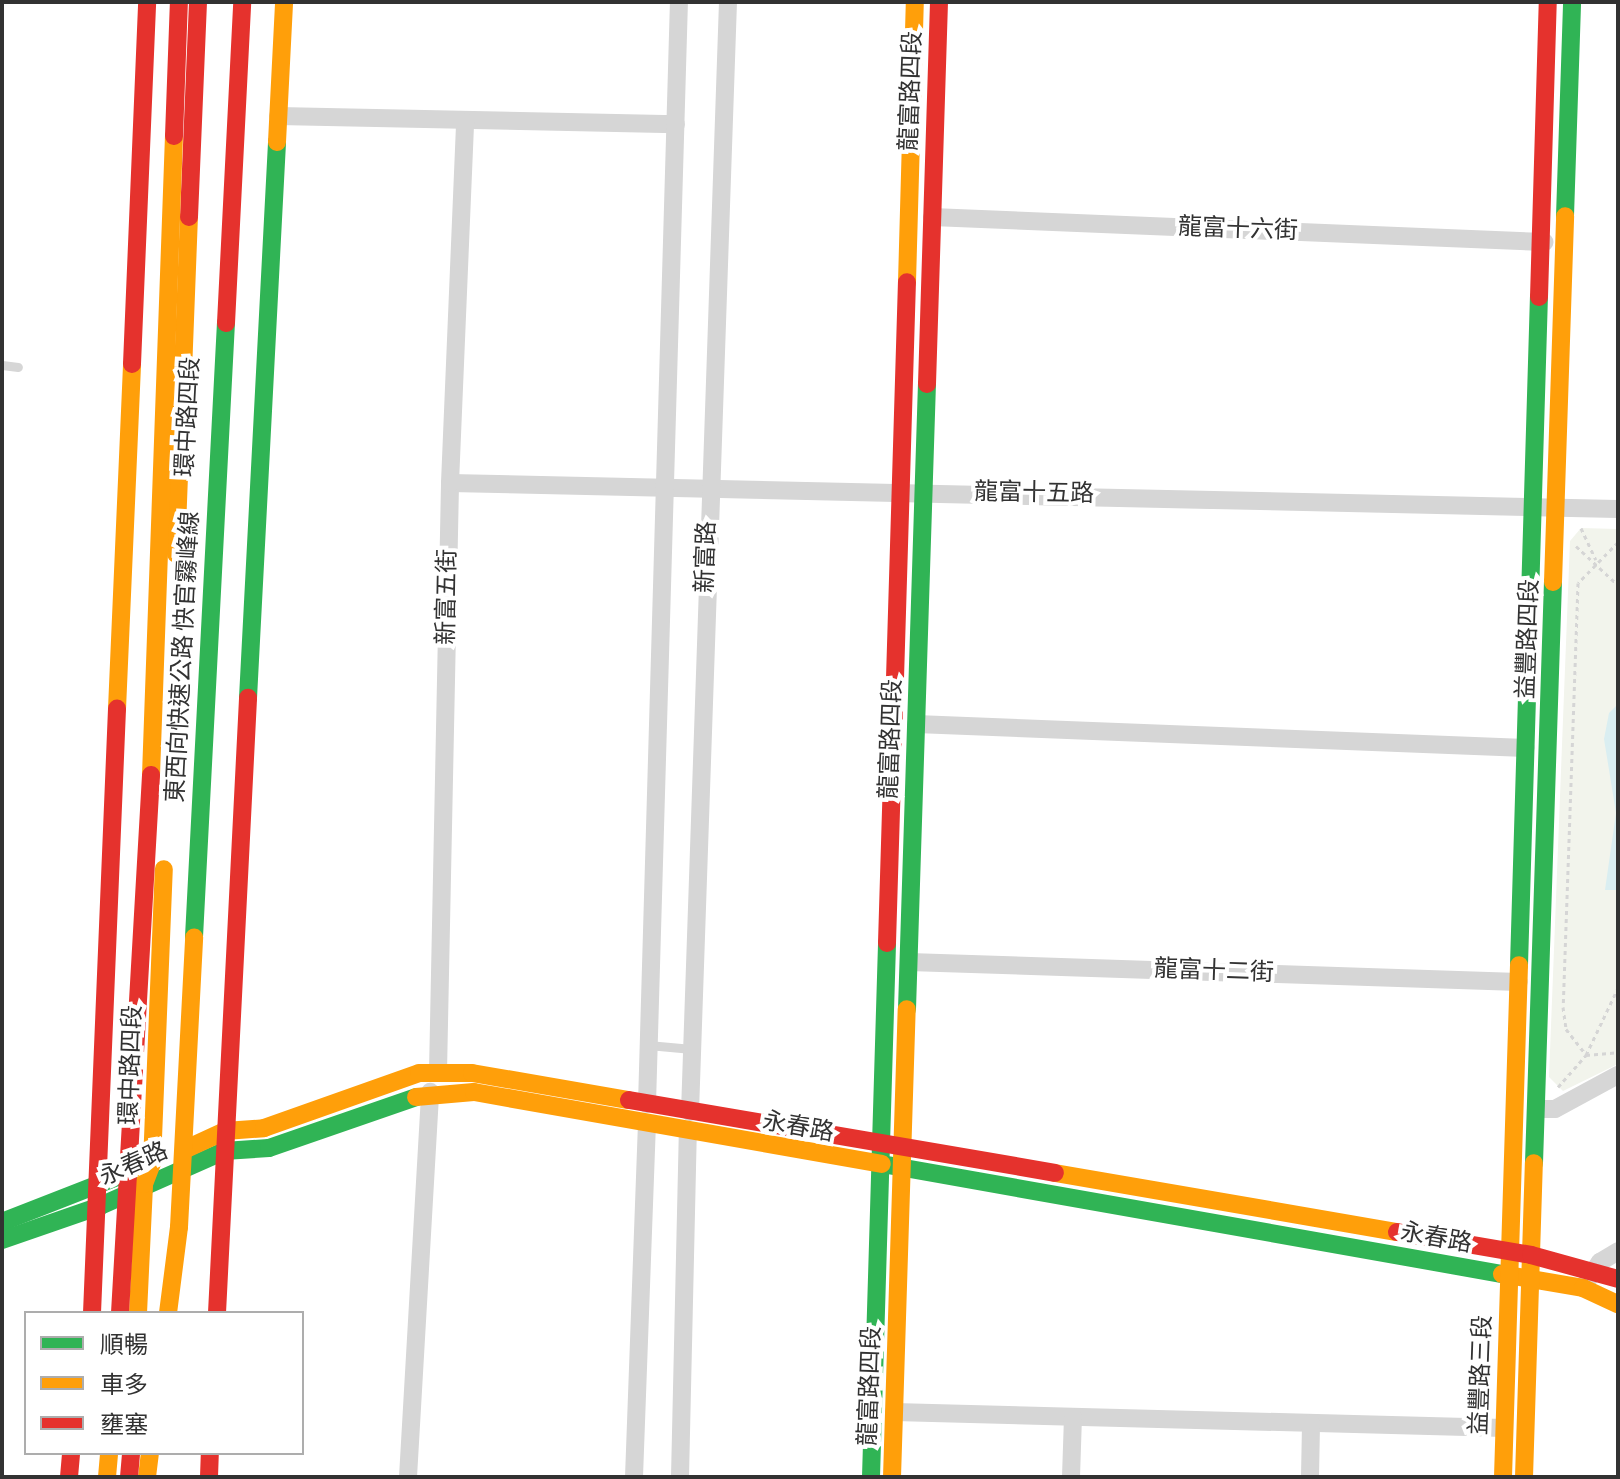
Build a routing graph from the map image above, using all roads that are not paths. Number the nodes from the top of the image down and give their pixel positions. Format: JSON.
{"nodes":[{"id":1,"x":147,"y":2,"type":"edge"},
{"id":2,"x":179,"y":2,"type":"edge"},
{"id":3,"x":198,"y":2,"type":"edge"},
{"id":4,"x":234,"y":2,"type":"edge"},
{"id":5,"x":242,"y":2,"type":"edge"},
{"id":6,"x":284,"y":2,"type":"edge"},
{"id":7,"x":679,"y":2,"type":"edge"},
{"id":8,"x":728,"y":2,"type":"edge"},
{"id":9,"x":915,"y":2,"type":"edge"},
{"id":10,"x":939,"y":2,"type":"edge"},
{"id":11,"x":1548,"y":2,"type":"edge"},
{"id":12,"x":1572,"y":2,"type":"edge"},
{"id":13,"x":278,"y":116,"type":"junction"},
{"id":14,"x":465,"y":122,"type":"junction"},
{"id":15,"x":676,"y":124,"type":"junction"},
{"id":16,"x":932,"y":217,"type":"junction"},
{"id":17,"x":1544,"y":242,"type":"junction"},
{"id":18,"x":2,"y":365,"type":"edge"},
{"id":19,"x":18,"y":367,"type":"dead end"},
{"id":20,"x":450,"y":483,"type":"junction"},
{"id":21,"x":667,"y":487,"type":"junction"},
{"id":22,"x":710,"y":488,"type":"junction"},
{"id":23,"x":900,"y":490,"type":"junction"},
{"id":24,"x":923,"y":491,"type":"junction"},
{"id":25,"x":1535,"y":507,"type":"junction"},
{"id":26,"x":1559,"y":508,"type":"junction"},
{"id":27,"x":1618,"y":509,"type":"edge"},
{"id":28,"x":916,"y":724,"type":"junction"},
{"id":29,"x":1526,"y":748,"type":"junction"},
{"id":30,"x":909,"y":962,"type":"junction"},
{"id":31,"x":1519,"y":982,"type":"junction"},
{"id":32,"x":648,"y":1045,"type":"junction"},
{"id":33,"x":692,"y":1049,"type":"junction"},
{"id":34,"x":438,"y":1072,"type":"junction"},
{"id":35,"x":1618,"y":1075,"type":"edge"},
{"id":36,"x":430,"y":1092,"type":"junction"},
{"id":37,"x":647,"y":1104,"type":"junction"},
{"id":38,"x":1537,"y":1109,"type":"junction"},
{"id":39,"x":690,"y":1112,"type":"junction"},
{"id":40,"x":647,"y":1126,"type":"junction"},
{"id":41,"x":225,"y":1131,"type":"junction"},
{"id":42,"x":688,"y":1133,"type":"junction"},
{"id":43,"x":881,"y":1147,"type":"junction"},
{"id":44,"x":902,"y":1150,"type":"junction"},
{"id":45,"x":224,"y":1151,"type":"junction"},
{"id":46,"x":176,"y":1153,"type":"junction"},
{"id":47,"x":152,"y":1163,"type":"junction"},
{"id":48,"x":881,"y":1167,"type":"junction"},
{"id":49,"x":902,"y":1171,"type":"junction"},
{"id":50,"x":166,"y":1176,"type":"junction"},
{"id":51,"x":100,"y":1184,"type":"junction"},
{"id":52,"x":144,"y":1184,"type":"junction"},
{"id":53,"x":100,"y":1206,"type":"junction"},
{"id":54,"x":2,"y":1222,"type":"edge"},
{"id":55,"x":2,"y":1240,"type":"edge"},
{"id":56,"x":1618,"y":1251,"type":"edge"},
{"id":57,"x":1511,"y":1252,"type":"junction"},
{"id":58,"x":1531,"y":1255,"type":"junction"},
{"id":59,"x":1593,"y":1268,"type":"junction"},
{"id":60,"x":1508,"y":1275,"type":"junction"},
{"id":61,"x":1531,"y":1279,"type":"junction"},
{"id":62,"x":1618,"y":1279,"type":"edge"},
{"id":63,"x":1583,"y":1288,"type":"junction"},
{"id":64,"x":1618,"y":1304,"type":"edge"},
{"id":65,"x":92,"y":1311,"type":"edge"},
{"id":66,"x":120,"y":1311,"type":"edge"},
{"id":67,"x":138,"y":1311,"type":"edge"},
{"id":68,"x":165,"y":1311,"type":"edge"},
{"id":69,"x":165,"y":1311,"type":"edge"},
{"id":70,"x":217,"y":1311,"type":"edge"},
{"id":71,"x":894,"y":1412,"type":"junction"},
{"id":72,"x":1073,"y":1417,"type":"junction"},
{"id":73,"x":1311,"y":1423,"type":"junction"},
{"id":74,"x":1504,"y":1428,"type":"junction"},
{"id":75,"x":71,"y":1455,"type":"edge"},
{"id":76,"x":87,"y":1455,"type":"edge"},
{"id":77,"x":109,"y":1455,"type":"edge"},
{"id":78,"x":131,"y":1455,"type":"edge"},
{"id":79,"x":150,"y":1455,"type":"edge"},
{"id":80,"x":159,"y":1455,"type":"edge"},
{"id":81,"x":210,"y":1455,"type":"edge"},
{"id":82,"x":69,"y":1477,"type":"edge"},
{"id":83,"x":86,"y":1477,"type":"edge"},
{"id":84,"x":107,"y":1477,"type":"edge"},
{"id":85,"x":129,"y":1477,"type":"edge"},
{"id":86,"x":147,"y":1477,"type":"edge"},
{"id":87,"x":158,"y":1477,"type":"edge"},
{"id":88,"x":209,"y":1477,"type":"edge"},
{"id":89,"x":408,"y":1477,"type":"edge"},
{"id":90,"x":634,"y":1477,"type":"edge"},
{"id":91,"x":680,"y":1477,"type":"edge"},
{"id":92,"x":871,"y":1477,"type":"edge"},
{"id":93,"x":892,"y":1477,"type":"edge"},
{"id":94,"x":1071,"y":1477,"type":"edge"},
{"id":95,"x":1310,"y":1477,"type":"edge"},
{"id":96,"x":1503,"y":1477,"type":"edge"},
{"id":97,"x":1524,"y":1477,"type":"edge"}],
"edges":[{"from":1,"to":51,"type":"main road","name":"環中路四段"},
{"from":2,"to":66,"type":"main road","name":"東西向快速公路 快官霧峰線","bridge":true},
{"from":3,"to":47,"type":"main road","name":"環中路四段"},
{"from":4,"to":46,"type":"main road","name":"環中路四段"},
{"from":5,"to":68,"type":"main road","name":"東西向快速公路 快官霧峰線","bridge":true},
{"from":6,"to":13,"type":"main road"},
{"from":7,"to":15,"type":"street","name":"新富路"},
{"from":8,"to":22,"type":"street","name":"新富路"},
{"from":9,"to":23,"type":"main road","name":"龍富路四段"},
{"from":10,"to":16,"type":"main road","name":"龍富路四段"},
{"from":11,"to":17,"type":"main road","name":"益豐路四段"},
{"from":12,"to":26,"type":"main road","name":"益豐路四段"},
{"from":13,"to":14,"type":"street"},
{"from":13,"to":41,"type":"main road"},
{"from":14,"to":15,"type":"street"},
{"from":14,"to":20,"type":"street","name":"新富五街"},
{"from":15,"to":21,"type":"street","name":"新富路"},
{"from":16,"to":17,"type":"street","name":"龍富十六街"},
{"from":16,"to":24,"type":"main road","name":"龍富路四段"},
{"from":17,"to":25,"type":"main road","name":"益豐路四段"},
{"from":18,"to":19,"type":"lane"},
{"from":20,"to":21,"type":"street","name":"龍富十五路"},
{"from":20,"to":34,"type":"street","name":"新富五街"},
{"from":21,"to":22,"type":"street","name":"龍富十五路"},
{"from":21,"to":32,"type":"street","name":"新富路"},
{"from":22,"to":23,"type":"street","name":"龍富十五路"},
{"from":22,"to":33,"type":"street","name":"新富路"},
{"from":23,"to":24,"type":"street","name":"龍富十五路"},
{"from":23,"to":43,"type":"main road","name":"龍富路四段"},
{"from":24,"to":25,"type":"street","name":"龍富十五路"},
{"from":24,"to":28,"type":"main road","name":"龍富路四段"},
{"from":25,"to":26,"type":"street","name":"龍富十五路"},
{"from":25,"to":29,"type":"main road","name":"益豐路四段"},
{"from":26,"to":27,"type":"street","name":"龍富十五路"},
{"from":26,"to":38,"type":"main road","name":"益豐路四段"},
{"from":28,"to":29,"type":"street"},
{"from":28,"to":30,"type":"main road","name":"龍富路四段"},
{"from":29,"to":31,"type":"main road","name":"益豐路四段"},
{"from":30,"to":31,"type":"street","name":"龍富十二街"},
{"from":30,"to":44,"type":"main road","name":"龍富路四段"},
{"from":31,"to":57,"type":"main road","name":"益豐路四段"},
{"from":32,"to":33,"type":"lane"},
{"from":32,"to":37,"type":"street","name":"新富路"},
{"from":33,"to":39,"type":"street","name":"新富路"},
{"from":34,"to":37,"type":"main road","name":"永春路"},
{"from":34,"to":41,"type":"main road","name":"永春路"},
{"from":35,"to":38,"type":"street"},
{"from":36,"to":40,"type":"main road","name":"永春路"},
{"from":36,"to":45,"type":"main road","name":"永春路"},
{"from":36,"to":89,"type":"street"},
{"from":37,"to":39,"type":"main road","name":"永春路"},
{"from":38,"to":58,"type":"main road","name":"益豐路四段"},
{"from":39,"to":43,"type":"main road","name":"永春路"},
{"from":40,"to":42,"type":"main road","name":"永春路"},
{"from":40,"to":90,"type":"street"},
{"from":41,"to":45,"type":"main road"},
{"from":41,"to":46,"type":"main road","name":"永春路"},
{"from":42,"to":48,"type":"main road","name":"永春路"},
{"from":42,"to":91,"type":"street"},
{"from":43,"to":44,"type":"main road","name":"永春路"},
{"from":43,"to":48,"type":"main road","name":"龍富路四段"},
{"from":44,"to":49,"type":"main road","name":"龍富路四段"},
{"from":44,"to":57,"type":"main road","name":"永春路"},
{"from":45,"to":50,"type":"main road","name":"永春路"},
{"from":45,"to":70,"type":"main road"},
{"from":46,"to":47,"type":"main road","name":"永春路"},
{"from":46,"to":50,"type":"main road","name":"環中路四段"},
{"from":47,"to":51,"type":"main road","name":"永春路"},
{"from":47,"to":52,"type":"main road","name":"環中路四段"},
{"from":48,"to":49,"type":"main road","name":"永春路"},
{"from":48,"to":92,"type":"main road","name":"龍富路四段"},
{"from":49,"to":60,"type":"main road","name":"永春路"},
{"from":49,"to":71,"type":"main road","name":"龍富路四段"},
{"from":50,"to":52,"type":"main road","name":"永春路"},
{"from":50,"to":69,"type":"main road","name":"環中路四段"},
{"from":51,"to":53,"type":"main road","name":"環中路四段"},
{"from":51,"to":54,"type":"main road","name":"永春路"},
{"from":52,"to":53,"type":"main road","name":"永春路"},
{"from":52,"to":67,"type":"main road","name":"環中路四段"},
{"from":53,"to":55,"type":"main road","name":"永春路"},
{"from":53,"to":65,"type":"main road","name":"環中路四段"},
{"from":56,"to":59,"type":"street"},
{"from":57,"to":58,"type":"main road","name":"永春路"},
{"from":57,"to":60,"type":"main road","name":"益豐路四段"},
{"from":58,"to":59,"type":"main road","name":"永春路"},
{"from":58,"to":61,"type":"main road","name":"益豐路四段"},
{"from":59,"to":62,"type":"main road","name":"永春路"},
{"from":59,"to":63,"type":"street"},
{"from":60,"to":61,"type":"main road","name":"永春路"},
{"from":60,"to":74,"type":"main road","name":"益豐路三段"},
{"from":61,"to":63,"type":"main road","name":"永春路"},
{"from":61,"to":97,"type":"main road","name":"益豐路三段"},
{"from":63,"to":64,"type":"main road","name":"永春路"},
{"from":71,"to":72,"type":"street"},
{"from":71,"to":93,"type":"main road","name":"龍富路四段"},
{"from":72,"to":73,"type":"street"},
{"from":72,"to":94,"type":"street"},
{"from":73,"to":74,"type":"street"},
{"from":73,"to":95,"type":"street"},
{"from":74,"to":96,"type":"main road","name":"益豐路三段"},
{"from":75,"to":82,"type":"main road"},
{"from":76,"to":83,"type":"main road"},
{"from":77,"to":84,"type":"main road"},
{"from":78,"to":85,"type":"main road"},
{"from":79,"to":86,"type":"main road"},
{"from":80,"to":87,"type":"main road"},
{"from":81,"to":88,"type":"main road"}]}
